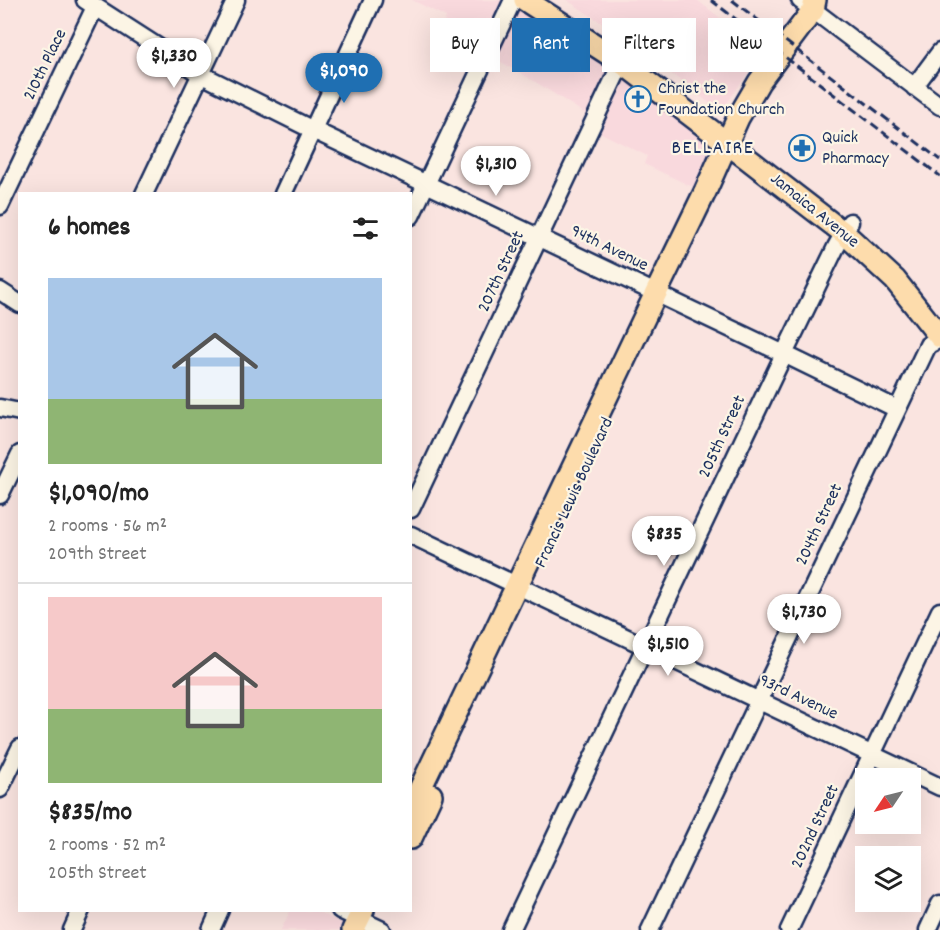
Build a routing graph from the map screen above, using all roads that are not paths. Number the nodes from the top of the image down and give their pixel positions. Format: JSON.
{"nodes":[{"id":1,"x":236,"y":0,"type":"edge"},
{"id":2,"x":373,"y":0,"type":"edge"},
{"id":3,"x":513,"y":0,"type":"edge"},
{"id":4,"x":525,"y":0,"type":"edge"},
{"id":5,"x":550,"y":0,"type":"edge"},
{"id":6,"x":90,"y":3,"type":"edge"},
{"id":7,"x":814,"y":3,"type":"edge"},
{"id":8,"x":602,"y":40,"type":"edge"},
{"id":9,"x":602,"y":44,"type":"edge"},
{"id":10,"x":940,"y":52,"type":"edge"},
{"id":11,"x":617,"y":72,"type":"edge"},
{"id":12,"x":644,"y":72,"type":"edge"},
{"id":13,"x":200,"y":74,"type":"junction"},
{"id":14,"x":914,"y":87,"type":"junction"},
{"id":15,"x":940,"y":106,"type":"edge"},
{"id":16,"x":313,"y":130,"type":"junction"},
{"id":17,"x":730,"y":137,"type":"junction"},
{"id":18,"x":426,"y":184,"type":"junction"},
{"id":19,"x":145,"y":192,"type":"edge"},
{"id":20,"x":284,"y":192,"type":"edge"},
{"id":21,"x":0,"y":206,"type":"edge"},
{"id":22,"x":412,"y":214,"type":"edge"},
{"id":23,"x":847,"y":228,"type":"junction"},
{"id":24,"x":540,"y":237,"type":"junction"},
{"id":25,"x":0,"y":291,"type":"edge"},
{"id":26,"x":661,"y":295,"type":"junction"},
{"id":27,"x":18,"y":303,"type":"edge"},
{"id":28,"x":940,"y":313,"type":"edge"},
{"id":29,"x":940,"y":338,"type":"edge"},
{"id":30,"x":784,"y":354,"type":"junction"},
{"id":31,"x":0,"y":408,"type":"edge"},
{"id":32,"x":897,"y":410,"type":"junction"},
{"id":33,"x":18,"y":412,"type":"edge"},
{"id":34,"x":18,"y":458,"type":"edge"},
{"id":35,"x":0,"y":495,"type":"edge"},
{"id":36,"x":412,"y":507,"type":"edge"},
{"id":37,"x":412,"y":536,"type":"edge"},
{"id":38,"x":523,"y":589,"type":"junction"},
{"id":39,"x":940,"y":611,"type":"edge"},
{"id":40,"x":645,"y":647,"type":"junction"},
{"id":41,"x":759,"y":701,"type":"junction"},
{"id":42,"x":0,"y":749,"type":"edge"},
{"id":43,"x":18,"y":754,"type":"edge"},
{"id":44,"x":872,"y":755,"type":"junction"},
{"id":45,"x":940,"y":787,"type":"edge"},
{"id":46,"x":0,"y":789,"type":"edge"},
{"id":47,"x":412,"y":806,"type":"edge"},
{"id":48,"x":412,"y":836,"type":"edge"},
{"id":49,"x":940,"y":904,"type":"edge"},
{"id":50,"x":80,"y":912,"type":"edge"},
{"id":51,"x":219,"y":912,"type":"edge"},
{"id":52,"x":72,"y":930,"type":"edge"},
{"id":53,"x":211,"y":930,"type":"edge"},
{"id":54,"x":511,"y":930,"type":"edge"},
{"id":55,"x":650,"y":930,"type":"edge"},
{"id":56,"x":789,"y":930,"type":"edge"},
{"id":57,"x":928,"y":930,"type":"edge"}],
"edges":[{"from":1,"to":13,"type":"street"},
{"from":2,"to":16,"type":"street"},
{"from":3,"to":18,"type":"street"},
{"from":4,"to":9,"type":"main road","name":"Jamaica Avenue"},
{"from":5,"to":8,"type":"main road","name":"Jamaica Avenue"},
{"from":6,"to":13,"type":"street","name":"94th Avenue"},
{"from":6,"to":21,"type":"street","name":"210th Place"},
{"from":7,"to":14,"type":"street"},
{"from":7,"to":17,"type":"main road","name":"Francis Lewis Boulevard"},
{"from":10,"to":14,"type":"street"},
{"from":11,"to":24,"type":"street","name":"207th Street"},
{"from":12,"to":17,"type":"main road","name":"Jamaica Avenue"},
{"from":13,"to":16,"type":"street","name":"94th Avenue"},
{"from":13,"to":19,"type":"street"},
{"from":14,"to":15,"type":"street"},
{"from":16,"to":18,"type":"street","name":"94th Avenue"},
{"from":16,"to":20,"type":"street"},
{"from":17,"to":23,"type":"main road","name":"Jamaica Avenue"},
{"from":17,"to":26,"type":"main road","name":"Francis Lewis Boulevard"},
{"from":18,"to":22,"type":"street"},
{"from":18,"to":24,"type":"street","name":"94th Avenue"},
{"from":23,"to":28,"type":"main road","name":"Jamaica Avenue"},
{"from":23,"to":29,"type":"main road","name":"Jamaica Avenue"},
{"from":23,"to":30,"type":"street","name":"205th Street"},
{"from":24,"to":26,"type":"street","name":"94th Avenue"},
{"from":24,"to":36,"type":"street","name":"207th Street"},
{"from":25,"to":27,"type":"street"},
{"from":26,"to":30,"type":"street","name":"94th Avenue"},
{"from":26,"to":38,"type":"main road","name":"Francis Lewis Boulevard"},
{"from":29,"to":32,"type":"street","name":"204th Street"},
{"from":30,"to":32,"type":"street","name":"94th Avenue"},
{"from":30,"to":40,"type":"street","name":"205th Street"},
{"from":31,"to":33,"type":"street"},
{"from":32,"to":41,"type":"street","name":"204th Street"},
{"from":34,"to":35,"type":"street"},
{"from":37,"to":38,"type":"street","name":"93rd Avenue"},
{"from":38,"to":40,"type":"street","name":"93rd Avenue"},
{"from":38,"to":47,"type":"main road","name":"Francis Lewis Boulevard"},
{"from":38,"to":48,"type":"main road","name":"Francis Lewis Boulevard"},
{"from":39,"to":44,"type":"street","name":"202nd Street"},
{"from":40,"to":41,"type":"street","name":"93rd Avenue"},
{"from":40,"to":54,"type":"street","name":"205th Street"},
{"from":41,"to":44,"type":"street","name":"93rd Avenue"},
{"from":41,"to":55,"type":"street","name":"204th Street"},
{"from":42,"to":43,"type":"street"},
{"from":43,"to":46,"type":"street"},
{"from":44,"to":45,"type":"street","name":"93rd Avenue"},
{"from":44,"to":56,"type":"street","name":"202nd Street"},
{"from":49,"to":57,"type":"street"},
{"from":50,"to":52,"type":"street"},
{"from":51,"to":53,"type":"street"}]}
